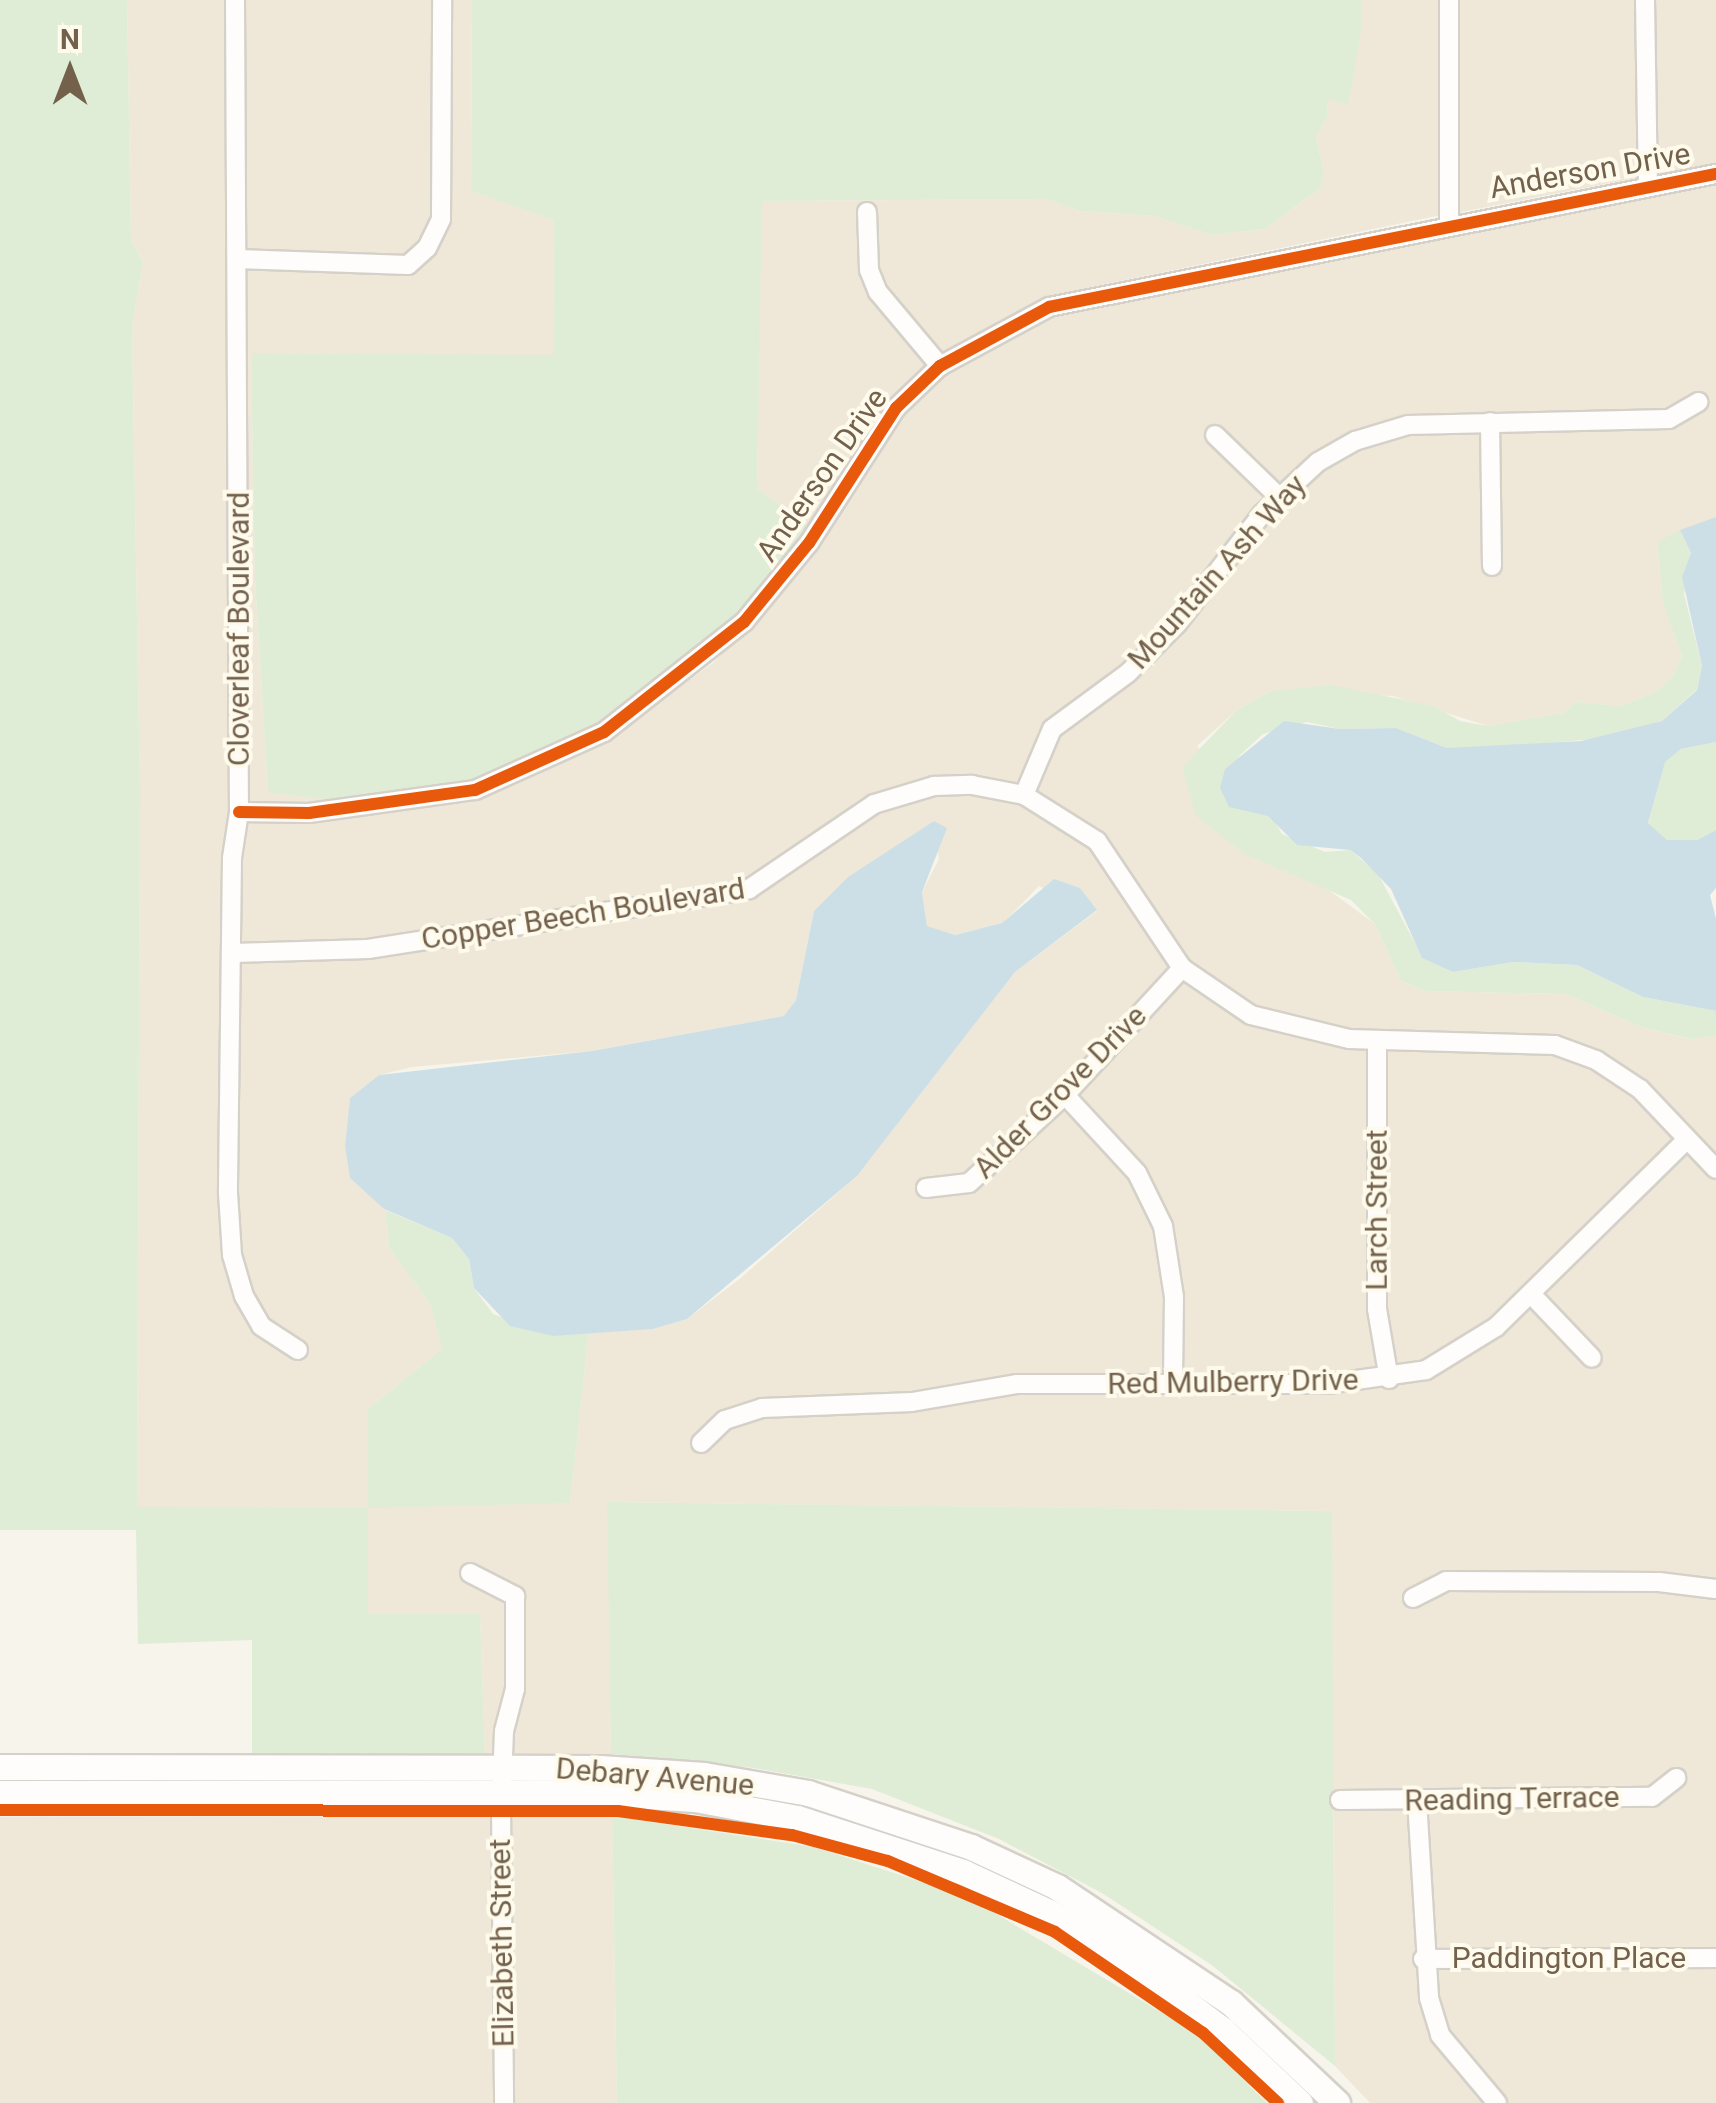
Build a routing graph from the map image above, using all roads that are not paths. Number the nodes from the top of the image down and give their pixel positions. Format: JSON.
{"nodes":[{"id":1,"x":235,"y":0,"type":"edge"},
{"id":2,"x":442,"y":0,"type":"edge"},
{"id":3,"x":1449,"y":0,"type":"edge"},
{"id":4,"x":1645,"y":0,"type":"edge"},
{"id":5,"x":1716,"y":174,"type":"edge"},
{"id":6,"x":1648,"y":184,"type":"junction"},
{"id":7,"x":867,"y":212,"type":"dead end"},
{"id":8,"x":1448,"y":222,"type":"junction"},
{"id":9,"x":238,"y":259,"type":"junction"},
{"id":10,"x":940,"y":366,"type":"junction"},
{"id":11,"x":1698,"y":402,"type":"dead end"},
{"id":12,"x":1490,"y":422,"type":"junction"},
{"id":13,"x":1215,"y":435,"type":"dead end"},
{"id":14,"x":1278,"y":496,"type":"junction"},
{"id":15,"x":1492,"y":566,"type":"dead end"},
{"id":16,"x":1024,"y":795,"type":"junction"},
{"id":17,"x":239,"y":812,"type":"junction"},
{"id":18,"x":233,"y":953,"type":"junction"},
{"id":19,"x":1182,"y":968,"type":"junction"},
{"id":20,"x":1376,"y":1041,"type":"junction"},
{"id":21,"x":1064,"y":1095,"type":"junction"},
{"id":22,"x":1687,"y":1139,"type":"junction"},
{"id":23,"x":1716,"y":1169,"type":"edge"},
{"id":24,"x":926,"y":1188,"type":"dead end"},
{"id":25,"x":1532,"y":1294,"type":"junction"},
{"id":26,"x":298,"y":1350,"type":"dead end"},
{"id":27,"x":1592,"y":1358,"type":"dead end"},
{"id":28,"x":1389,"y":1379,"type":"junction"},
{"id":29,"x":1173,"y":1384,"type":"junction"},
{"id":30,"x":701,"y":1443,"type":"dead end"},
{"id":31,"x":470,"y":1573,"type":"dead end"},
{"id":32,"x":1716,"y":1589,"type":"edge"},
{"id":33,"x":1414,"y":1598,"type":"dead end"},
{"id":34,"x":0,"y":1767,"type":"edge"},
{"id":35,"x":1676,"y":1778,"type":"dead end"},
{"id":36,"x":503,"y":1780,"type":"junction"},
{"id":37,"x":0,"y":1792,"type":"edge"},
{"id":38,"x":1340,"y":1800,"type":"dead end"},
{"id":39,"x":1417,"y":1800,"type":"junction"},
{"id":40,"x":1423,"y":1958,"type":"junction"},
{"id":41,"x":1716,"y":1958,"type":"edge"},
{"id":42,"x":504,"y":2103,"type":"edge"},
{"id":43,"x":1300,"y":2103,"type":"edge"},
{"id":44,"x":1337,"y":2103,"type":"edge"},
{"id":45,"x":1496,"y":2103,"type":"edge"}],
"edges":[{"from":1,"to":9,"type":"street","name":"Cloverleaf Boulevard"},
{"from":2,"to":9,"type":"street"},
{"from":3,"to":8,"type":"street"},
{"from":4,"to":6,"type":"street"},
{"from":5,"to":6,"type":"street","name":"Anderson Drive"},
{"from":6,"to":8,"type":"street","name":"Anderson Drive"},
{"from":7,"to":10,"type":"street"},
{"from":8,"to":10,"type":"street","name":"Anderson Drive"},
{"from":9,"to":17,"type":"street","name":"Cloverleaf Boulevard"},
{"from":10,"to":17,"type":"street","name":"Anderson Drive"},
{"from":11,"to":12,"type":"street","name":"Mountain Ash Way"},
{"from":12,"to":14,"type":"street","name":"Mountain Ash Way"},
{"from":12,"to":15,"type":"street"},
{"from":13,"to":14,"type":"street"},
{"from":14,"to":16,"type":"street","name":"Mountain Ash Way"},
{"from":16,"to":18,"type":"street","name":"Copper Beech Boulevard"},
{"from":16,"to":19,"type":"street","name":"Copper Beech Boulevard"},
{"from":17,"to":18,"type":"street","name":"Cloverleaf Boulevard"},
{"from":18,"to":26,"type":"street","name":"Cloverleaf Boulevard"},
{"from":19,"to":20,"type":"street","name":"Copper Beech Boulevard"},
{"from":19,"to":21,"type":"street","name":"Alder Grove Drive"},
{"from":20,"to":22,"type":"street","name":"Copper Beech Boulevard"},
{"from":20,"to":28,"type":"street","name":"Larch Street"},
{"from":21,"to":24,"type":"street","name":"Alder Grove Drive"},
{"from":21,"to":29,"type":"street"},
{"from":22,"to":23,"type":"street","name":"Copper Beech Boulevard"},
{"from":22,"to":25,"type":"street","name":"Red Mulberry Drive"},
{"from":25,"to":27,"type":"street"},
{"from":25,"to":28,"type":"street","name":"Red Mulberry Drive"},
{"from":28,"to":29,"type":"street","name":"Red Mulberry Drive"},
{"from":29,"to":30,"type":"street","name":"Red Mulberry Drive"},
{"from":31,"to":36,"type":"street","name":"Elizabeth Street"},
{"from":32,"to":33,"type":"street"},
{"from":34,"to":36,"type":"main road","name":"Debary Avenue"},
{"from":35,"to":39,"type":"street","name":"Reading Terrace"},
{"from":36,"to":37,"type":"main road","name":"Debary Avenue"},
{"from":36,"to":42,"type":"street","name":"Elizabeth Street"},
{"from":36,"to":43,"type":"main road","name":"Debary Avenue"},
{"from":36,"to":44,"type":"main road","name":"Debary Avenue"},
{"from":38,"to":39,"type":"street","name":"Reading Terrace"},
{"from":39,"to":40,"type":"street"},
{"from":40,"to":41,"type":"street","name":"Paddington Place"},
{"from":40,"to":45,"type":"street"}]}
